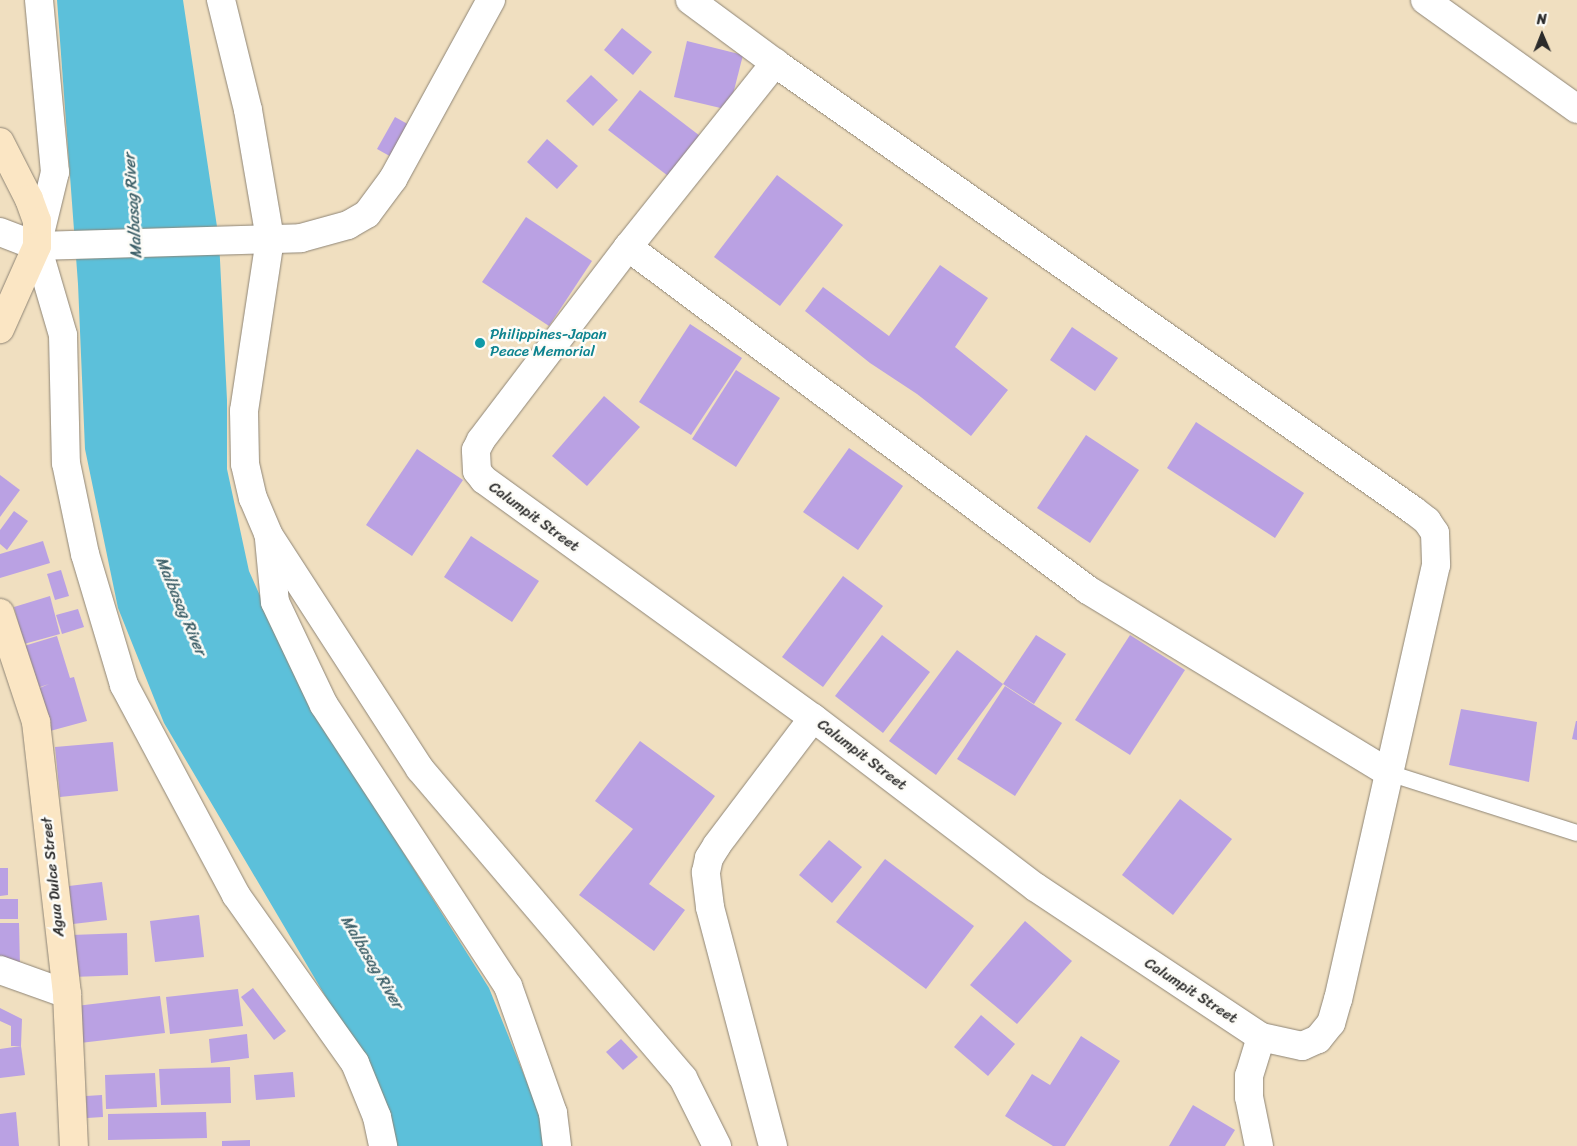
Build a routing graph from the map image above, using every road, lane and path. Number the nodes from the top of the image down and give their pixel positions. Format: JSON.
{"nodes":[{"id":1,"x":39,"y":0,"type":"edge"},
{"id":2,"x":221,"y":0,"type":"edge"},
{"id":3,"x":491,"y":0,"type":"edge"},
{"id":4,"x":690,"y":0,"type":"edge"},
{"id":5,"x":1425,"y":0,"type":"edge"},
{"id":6,"x":775,"y":63,"type":"junction"},
{"id":7,"x":1577,"y":109,"type":"edge"},
{"id":8,"x":0,"y":142,"type":"edge"},
{"id":9,"x":0,"y":232,"type":"edge"},
{"id":10,"x":270,"y":240,"type":"junction"},
{"id":11,"x":37,"y":246,"type":"junction"},
{"id":12,"x":628,"y":247,"type":"junction"},
{"id":13,"x":0,"y":329,"type":"edge"},
{"id":14,"x":268,"y":534,"type":"junction"},
{"id":15,"x":0,"y":613,"type":"edge"},
{"id":16,"x":813,"y":718,"type":"junction"},
{"id":17,"x":1389,"y":773,"type":"junction"},
{"id":18,"x":1577,"y":833,"type":"edge"},
{"id":19,"x":0,"y":970,"type":"edge"},
{"id":20,"x":66,"y":994,"type":"junction"},
{"id":21,"x":1261,"y":1037,"type":"junction"},
{"id":22,"x":74,"y":1146,"type":"edge"},
{"id":23,"x":383,"y":1146,"type":"edge"},
{"id":24,"x":557,"y":1146,"type":"edge"},
{"id":25,"x":717,"y":1146,"type":"edge"},
{"id":26,"x":773,"y":1146,"type":"edge"},
{"id":27,"x":1260,"y":1146,"type":"edge"}],
"edges":[{"from":1,"to":11,"type":"street"},
{"from":2,"to":10,"type":"street"},
{"from":3,"to":10,"type":"street"},
{"from":4,"to":6,"type":"street"},
{"from":5,"to":7,"type":"street"},
{"from":6,"to":12,"type":"street"},
{"from":6,"to":17,"type":"street"},
{"from":8,"to":11,"type":"main road"},
{"from":9,"to":11,"type":"street"},
{"from":10,"to":11,"type":"street"},
{"from":10,"to":14,"type":"street"},
{"from":11,"to":13,"type":"main road"},
{"from":11,"to":23,"type":"street"},
{"from":12,"to":16,"type":"street","name":"Calumpit Street"},
{"from":12,"to":17,"type":"street"},
{"from":14,"to":24,"type":"street"},
{"from":14,"to":25,"type":"street"},
{"from":15,"to":20,"type":"main road","name":"Agua Dulce Street"},
{"from":16,"to":21,"type":"street","name":"Calumpit Street"},
{"from":16,"to":26,"type":"street"},
{"from":17,"to":18,"type":"lane"},
{"from":17,"to":21,"type":"street"},
{"from":19,"to":20,"type":"street"},
{"from":20,"to":22,"type":"main road","name":"Agua Dulce Street"},
{"from":21,"to":27,"type":"street"}]}
